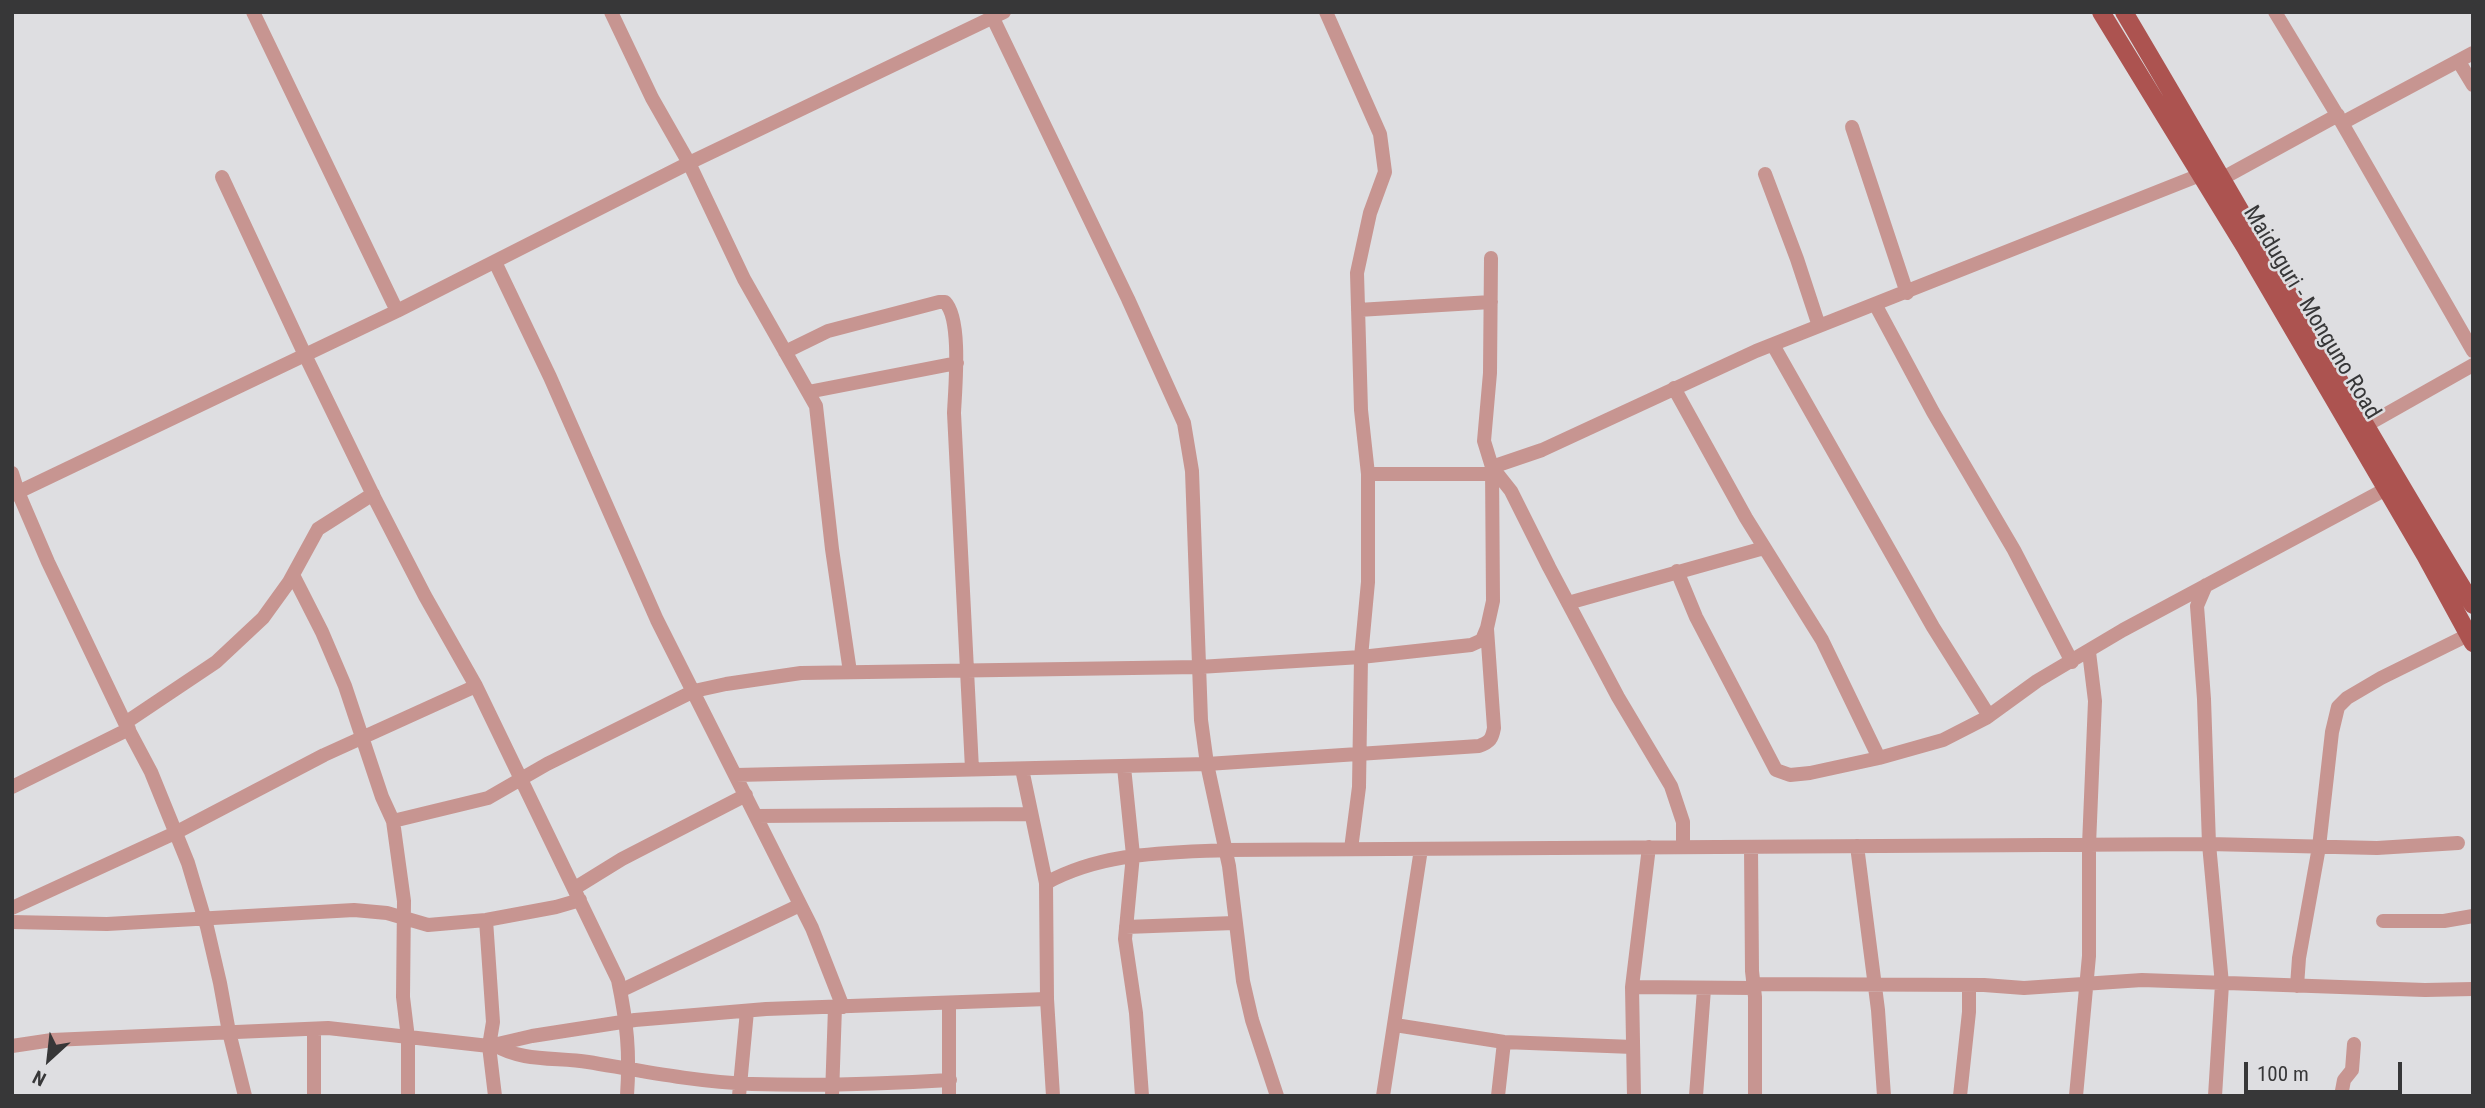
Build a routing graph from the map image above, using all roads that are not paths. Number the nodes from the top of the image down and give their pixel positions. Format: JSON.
{"nodes":[{"id":1,"x":253,"y":12,"type":"edge"},
{"id":2,"x":611,"y":12,"type":"edge"},
{"id":3,"x":1326,"y":12,"type":"edge"},
{"id":4,"x":2101,"y":12,"type":"edge"},
{"id":5,"x":2124,"y":12,"type":"edge"},
{"id":6,"x":995,"y":14,"type":"edge"},
{"id":7,"x":2279,"y":14,"type":"edge"},
{"id":8,"x":2473,"y":53,"type":"edge"},
{"id":9,"x":2459,"y":62,"type":"junction"},
{"id":10,"x":2473,"y":85,"type":"edge"},
{"id":11,"x":2340,"y":119,"type":"junction"},
{"id":12,"x":1852,"y":127,"type":"dead end"},
{"id":13,"x":689,"y":163,"type":"junction"},
{"id":14,"x":1765,"y":174,"type":"dead end"},
{"id":15,"x":2200,"y":175,"type":"junction"},
{"id":16,"x":222,"y":177,"type":"dead end"},
{"id":17,"x":2223,"y":178,"type":"junction"},
{"id":18,"x":1492,"y":258,"type":"dead end"},
{"id":19,"x":495,"y":262,"type":"junction"},
{"id":20,"x":1907,"y":292,"type":"junction"},
{"id":21,"x":1491,"y":302,"type":"junction"},
{"id":22,"x":1875,"y":304,"type":"junction"},
{"id":23,"x":1358,"y":310,"type":"junction"},
{"id":24,"x":397,"y":311,"type":"junction"},
{"id":25,"x":1819,"y":326,"type":"junction"},
{"id":26,"x":1773,"y":345,"type":"junction"},
{"id":27,"x":2473,"y":351,"type":"edge"},
{"id":28,"x":785,"y":352,"type":"junction"},
{"id":29,"x":305,"y":355,"type":"junction"},
{"id":30,"x":957,"y":363,"type":"junction"},
{"id":31,"x":2473,"y":365,"type":"edge"},
{"id":32,"x":1674,"y":388,"type":"junction"},
{"id":33,"x":808,"y":392,"type":"junction"},
{"id":34,"x":2359,"y":429,"type":"junction"},
{"id":35,"x":1492,"y":471,"type":"junction"},
{"id":36,"x":12,"y":472,"type":"edge"},
{"id":37,"x":1368,"y":474,"type":"junction"},
{"id":38,"x":2386,"y":489,"type":"junction"},
{"id":39,"x":15,"y":493,"type":"edge"},
{"id":40,"x":373,"y":494,"type":"junction"},
{"id":41,"x":1764,"y":548,"type":"junction"},
{"id":42,"x":1677,"y":571,"type":"junction"},
{"id":43,"x":293,"y":575,"type":"junction"},
{"id":44,"x":2206,"y":585,"type":"junction"},
{"id":45,"x":1568,"y":603,"type":"junction"},
{"id":46,"x":2473,"y":605,"type":"edge"},
{"id":47,"x":1487,"y":628,"type":"junction"},
{"id":48,"x":2470,"y":639,"type":"edge"},
{"id":49,"x":2089,"y":652,"type":"junction"},
{"id":50,"x":1361,"y":657,"type":"junction"},
{"id":51,"x":2072,"y":662,"type":"junction"},
{"id":52,"x":1199,"y":667,"type":"junction"},
{"id":53,"x":968,"y":671,"type":"junction"},
{"id":54,"x":850,"y":672,"type":"junction"},
{"id":55,"x":476,"y":686,"type":"junction"},
{"id":56,"x":694,"y":691,"type":"junction"},
{"id":57,"x":1989,"y":716,"type":"junction"},
{"id":58,"x":127,"y":726,"type":"junction"},
{"id":59,"x":363,"y":738,"type":"junction"},
{"id":60,"x":1360,"y":754,"type":"junction"},
{"id":61,"x":1879,"y":758,"type":"junction"},
{"id":62,"x":1207,"y":764,"type":"junction"},
{"id":63,"x":1124,"y":767,"type":"junction"},
{"id":64,"x":972,"y":769,"type":"junction"},
{"id":65,"x":1022,"y":769,"type":"junction"},
{"id":66,"x":736,"y":775,"type":"junction"},
{"id":67,"x":522,"y":778,"type":"junction"},
{"id":68,"x":12,"y":788,"type":"edge"},
{"id":69,"x":746,"y":796,"type":"junction"},
{"id":70,"x":1030,"y":814,"type":"junction"},
{"id":71,"x":756,"y":816,"type":"junction"},
{"id":72,"x":393,"y":821,"type":"junction"},
{"id":73,"x":175,"y":833,"type":"junction"},
{"id":74,"x":2458,"y":843,"type":"dead end"},
{"id":75,"x":2209,"y":844,"type":"junction"},
{"id":76,"x":2089,"y":845,"type":"junction"},
{"id":77,"x":1751,"y":846,"type":"junction"},
{"id":78,"x":1857,"y":846,"type":"junction"},
{"id":79,"x":1649,"y":847,"type":"junction"},
{"id":80,"x":1683,"y":847,"type":"junction"},
{"id":81,"x":2319,"y":847,"type":"junction"},
{"id":82,"x":1351,"y":849,"type":"junction"},
{"id":83,"x":1421,"y":849,"type":"junction"},
{"id":84,"x":1226,"y":850,"type":"junction"},
{"id":85,"x":1133,"y":855,"type":"junction"},
{"id":86,"x":1046,"y":883,"type":"junction"},
{"id":87,"x":578,"y":894,"type":"junction"},
{"id":88,"x":800,"y":905,"type":"junction"},
{"id":89,"x":12,"y":908,"type":"edge"},
{"id":90,"x":2473,"y":916,"type":"edge"},
{"id":91,"x":204,"y":917,"type":"junction"},
{"id":92,"x":404,"y":918,"type":"junction"},
{"id":93,"x":485,"y":920,"type":"junction"},
{"id":94,"x":2383,"y":921,"type":"dead end"},
{"id":95,"x":12,"y":922,"type":"edge"},
{"id":96,"x":1234,"y":923,"type":"junction"},
{"id":97,"x":1126,"y":927,"type":"junction"},
{"id":98,"x":2222,"y":984,"type":"junction"},
{"id":99,"x":2086,"y":985,"type":"junction"},
{"id":100,"x":1754,"y":986,"type":"junction"},
{"id":101,"x":1875,"y":986,"type":"junction"},
{"id":102,"x":1969,"y":986,"type":"junction"},
{"id":103,"x":2297,"y":986,"type":"junction"},
{"id":104,"x":1632,"y":987,"type":"junction"},
{"id":105,"x":1704,"y":989,"type":"junction"},
{"id":106,"x":2473,"y":989,"type":"edge"},
{"id":107,"x":620,"y":991,"type":"junction"},
{"id":108,"x":1047,"y":999,"type":"junction"},
{"id":109,"x":949,"y":1004,"type":"junction"},
{"id":110,"x":839,"y":1007,"type":"junction"},
{"id":111,"x":747,"y":1011,"type":"junction"},
{"id":112,"x":627,"y":1021,"type":"junction"},
{"id":113,"x":1395,"y":1025,"type":"junction"},
{"id":114,"x":314,"y":1029,"type":"junction"},
{"id":115,"x":229,"y":1032,"type":"junction"},
{"id":116,"x":408,"y":1038,"type":"junction"},
{"id":117,"x":1504,"y":1042,"type":"junction"},
{"id":118,"x":2354,"y":1044,"type":"dead end"},
{"id":119,"x":12,"y":1046,"type":"edge"},
{"id":120,"x":492,"y":1046,"type":"junction"},
{"id":121,"x":1633,"y":1047,"type":"junction"},
{"id":122,"x":629,"y":1070,"type":"junction"},
{"id":123,"x":950,"y":1080,"type":"junction"},
{"id":124,"x":740,"y":1089,"type":"edge"},
{"id":125,"x":833,"y":1090,"type":"edge"},
{"id":126,"x":246,"y":1096,"type":"edge"},
{"id":127,"x":314,"y":1096,"type":"edge"},
{"id":128,"x":408,"y":1096,"type":"edge"},
{"id":129,"x":495,"y":1096,"type":"edge"},
{"id":130,"x":627,"y":1096,"type":"edge"},
{"id":131,"x":949,"y":1096,"type":"edge"},
{"id":132,"x":1053,"y":1096,"type":"edge"},
{"id":133,"x":1142,"y":1096,"type":"edge"},
{"id":134,"x":1277,"y":1096,"type":"edge"},
{"id":135,"x":1384,"y":1096,"type":"edge"},
{"id":136,"x":1497,"y":1096,"type":"edge"},
{"id":137,"x":1634,"y":1096,"type":"edge"},
{"id":138,"x":1696,"y":1096,"type":"edge"},
{"id":139,"x":1755,"y":1096,"type":"edge"},
{"id":140,"x":1884,"y":1096,"type":"edge"},
{"id":141,"x":1960,"y":1096,"type":"edge"},
{"id":142,"x":2076,"y":1096,"type":"edge"},
{"id":143,"x":2215,"y":1096,"type":"edge"},
{"id":144,"x":2341,"y":1096,"type":"edge"}],
"edges":[{"from":1,"to":24,"type":"street"},
{"from":2,"to":13,"type":"street"},
{"from":3,"to":23,"type":"street"},
{"from":4,"to":15,"type":"main road","name":"Maiduguri - Monguno Road"},
{"from":5,"to":17,"type":"main road","name":"Maiduguri - Monguno Road"},
{"from":6,"to":13,"type":"street"},
{"from":6,"to":52,"type":"street"},
{"from":7,"to":11,"type":"street"},
{"from":8,"to":9,"type":"street"},
{"from":9,"to":10,"type":"street"},
{"from":9,"to":11,"type":"street"},
{"from":11,"to":17,"type":"street"},
{"from":11,"to":27,"type":"street"},
{"from":12,"to":20,"type":"street"},
{"from":13,"to":19,"type":"street"},
{"from":13,"to":28,"type":"street"},
{"from":14,"to":25,"type":"street"},
{"from":15,"to":20,"type":"street"},
{"from":15,"to":34,"type":"main road","name":"Maiduguri - Monguno Road"},
{"from":16,"to":29,"type":"street"},
{"from":17,"to":34,"type":"main road","name":"Maiduguri - Monguno Road"},
{"from":18,"to":21,"type":"street"},
{"from":19,"to":24,"type":"street"},
{"from":19,"to":56,"type":"street"},
{"from":20,"to":22,"type":"street"},
{"from":21,"to":23,"type":"street"},
{"from":21,"to":35,"type":"street"},
{"from":22,"to":25,"type":"street"},
{"from":22,"to":51,"type":"street"},
{"from":23,"to":37,"type":"street"},
{"from":24,"to":29,"type":"street"},
{"from":25,"to":26,"type":"street"},
{"from":26,"to":32,"type":"street"},
{"from":26,"to":57,"type":"street"},
{"from":28,"to":30,"type":"street"},
{"from":28,"to":33,"type":"street"},
{"from":29,"to":39,"type":"street"},
{"from":29,"to":40,"type":"street"},
{"from":30,"to":33,"type":"street"},
{"from":30,"to":53,"type":"street"},
{"from":31,"to":34,"type":"street"},
{"from":32,"to":35,"type":"street"},
{"from":32,"to":41,"type":"street"},
{"from":33,"to":54,"type":"street"},
{"from":34,"to":38,"type":"main road","name":"Maiduguri - Monguno Road"},
{"from":34,"to":46,"type":"main road","name":"Maiduguri - Monguno Road"},
{"from":35,"to":37,"type":"street"},
{"from":35,"to":45,"type":"street"},
{"from":35,"to":47,"type":"street"},
{"from":36,"to":39,"type":"street"},
{"from":37,"to":50,"type":"street"},
{"from":38,"to":44,"type":"street"},
{"from":38,"to":48,"type":"main road","name":"Maiduguri - Monguno Road"},
{"from":39,"to":58,"type":"street"},
{"from":40,"to":43,"type":"street"},
{"from":40,"to":55,"type":"street"},
{"from":41,"to":42,"type":"street"},
{"from":41,"to":61,"type":"street"},
{"from":42,"to":45,"type":"street"},
{"from":42,"to":61,"type":"street"},
{"from":43,"to":58,"type":"street"},
{"from":43,"to":59,"type":"street"},
{"from":44,"to":49,"type":"street"},
{"from":44,"to":75,"type":"street"},
{"from":45,"to":80,"type":"street"},
{"from":47,"to":50,"type":"street"},
{"from":47,"to":60,"type":"street"},
{"from":48,"to":81,"type":"street"},
{"from":49,"to":51,"type":"street"},
{"from":49,"to":76,"type":"street"},
{"from":50,"to":52,"type":"street"},
{"from":50,"to":60,"type":"street"},
{"from":51,"to":57,"type":"street"},
{"from":52,"to":53,"type":"street"},
{"from":52,"to":62,"type":"street"},
{"from":53,"to":54,"type":"street"},
{"from":53,"to":64,"type":"street"},
{"from":54,"to":56,"type":"street"},
{"from":55,"to":59,"type":"street"},
{"from":55,"to":67,"type":"street"},
{"from":56,"to":66,"type":"street"},
{"from":56,"to":67,"type":"street"},
{"from":57,"to":61,"type":"street"},
{"from":58,"to":68,"type":"street"},
{"from":58,"to":73,"type":"street"},
{"from":59,"to":72,"type":"street"},
{"from":59,"to":73,"type":"street"},
{"from":60,"to":62,"type":"street"},
{"from":60,"to":82,"type":"street"},
{"from":62,"to":63,"type":"street"},
{"from":62,"to":84,"type":"street"},
{"from":63,"to":65,"type":"street"},
{"from":63,"to":85,"type":"street"},
{"from":64,"to":65,"type":"street"},
{"from":64,"to":66,"type":"street"},
{"from":65,"to":70,"type":"street"},
{"from":66,"to":69,"type":"street"},
{"from":67,"to":72,"type":"street"},
{"from":67,"to":87,"type":"street"},
{"from":69,"to":71,"type":"street"},
{"from":69,"to":87,"type":"street"},
{"from":70,"to":71,"type":"street"},
{"from":70,"to":86,"type":"street"},
{"from":71,"to":88,"type":"street"},
{"from":72,"to":92,"type":"street"},
{"from":73,"to":89,"type":"street"},
{"from":73,"to":91,"type":"street"},
{"from":74,"to":81,"type":"street"},
{"from":75,"to":76,"type":"street"},
{"from":75,"to":81,"type":"street"},
{"from":75,"to":98,"type":"street"},
{"from":76,"to":78,"type":"street"},
{"from":76,"to":99,"type":"street"},
{"from":77,"to":78,"type":"street"},
{"from":77,"to":80,"type":"street"},
{"from":77,"to":100,"type":"street"},
{"from":78,"to":101,"type":"street"},
{"from":79,"to":80,"type":"street"},
{"from":79,"to":83,"type":"street"},
{"from":79,"to":104,"type":"street"},
{"from":81,"to":103,"type":"street"},
{"from":82,"to":83,"type":"street"},
{"from":82,"to":84,"type":"street"},
{"from":83,"to":113,"type":"street"},
{"from":84,"to":85,"type":"street"},
{"from":84,"to":96,"type":"street"},
{"from":85,"to":86,"type":"street"},
{"from":85,"to":97,"type":"street"},
{"from":86,"to":108,"type":"street"},
{"from":87,"to":93,"type":"street"},
{"from":87,"to":107,"type":"street"},
{"from":88,"to":107,"type":"street"},
{"from":88,"to":110,"type":"street"},
{"from":90,"to":94,"type":"street"},
{"from":91,"to":92,"type":"street"},
{"from":91,"to":95,"type":"street"},
{"from":91,"to":115,"type":"street"},
{"from":92,"to":93,"type":"street"},
{"from":92,"to":116,"type":"street"},
{"from":93,"to":120,"type":"street"},
{"from":96,"to":97,"type":"street"},
{"from":96,"to":134,"type":"street"},
{"from":97,"to":133,"type":"street"},
{"from":98,"to":99,"type":"street"},
{"from":98,"to":103,"type":"street"},
{"from":98,"to":143,"type":"street"},
{"from":99,"to":102,"type":"street"},
{"from":99,"to":142,"type":"street"},
{"from":100,"to":101,"type":"street"},
{"from":100,"to":105,"type":"street"},
{"from":100,"to":139,"type":"street"},
{"from":101,"to":102,"type":"street"},
{"from":101,"to":140,"type":"street"},
{"from":102,"to":141,"type":"street"},
{"from":103,"to":106,"type":"street"},
{"from":104,"to":105,"type":"street"},
{"from":104,"to":121,"type":"street"},
{"from":105,"to":138,"type":"street"},
{"from":107,"to":112,"type":"street"},
{"from":108,"to":109,"type":"street"},
{"from":108,"to":132,"type":"street"},
{"from":109,"to":110,"type":"street"},
{"from":109,"to":123,"type":"street"},
{"from":110,"to":111,"type":"street"},
{"from":110,"to":125,"type":"street"},
{"from":111,"to":112,"type":"street"},
{"from":111,"to":124,"type":"street"},
{"from":112,"to":120,"type":"street"},
{"from":112,"to":122,"type":"street"},
{"from":113,"to":117,"type":"street"},
{"from":113,"to":135,"type":"street"},
{"from":114,"to":115,"type":"street"},
{"from":114,"to":116,"type":"street"},
{"from":114,"to":127,"type":"street"},
{"from":115,"to":119,"type":"street"},
{"from":115,"to":126,"type":"street"},
{"from":116,"to":120,"type":"street"},
{"from":116,"to":128,"type":"street"},
{"from":117,"to":121,"type":"street"},
{"from":117,"to":136,"type":"street"},
{"from":118,"to":144,"type":"street"},
{"from":120,"to":122,"type":"street"},
{"from":120,"to":129,"type":"street"},
{"from":121,"to":137,"type":"street"},
{"from":122,"to":124,"type":"street"},
{"from":122,"to":130,"type":"street"},
{"from":123,"to":125,"type":"street"},
{"from":123,"to":131,"type":"street"},
{"from":124,"to":125,"type":"street"}]}
